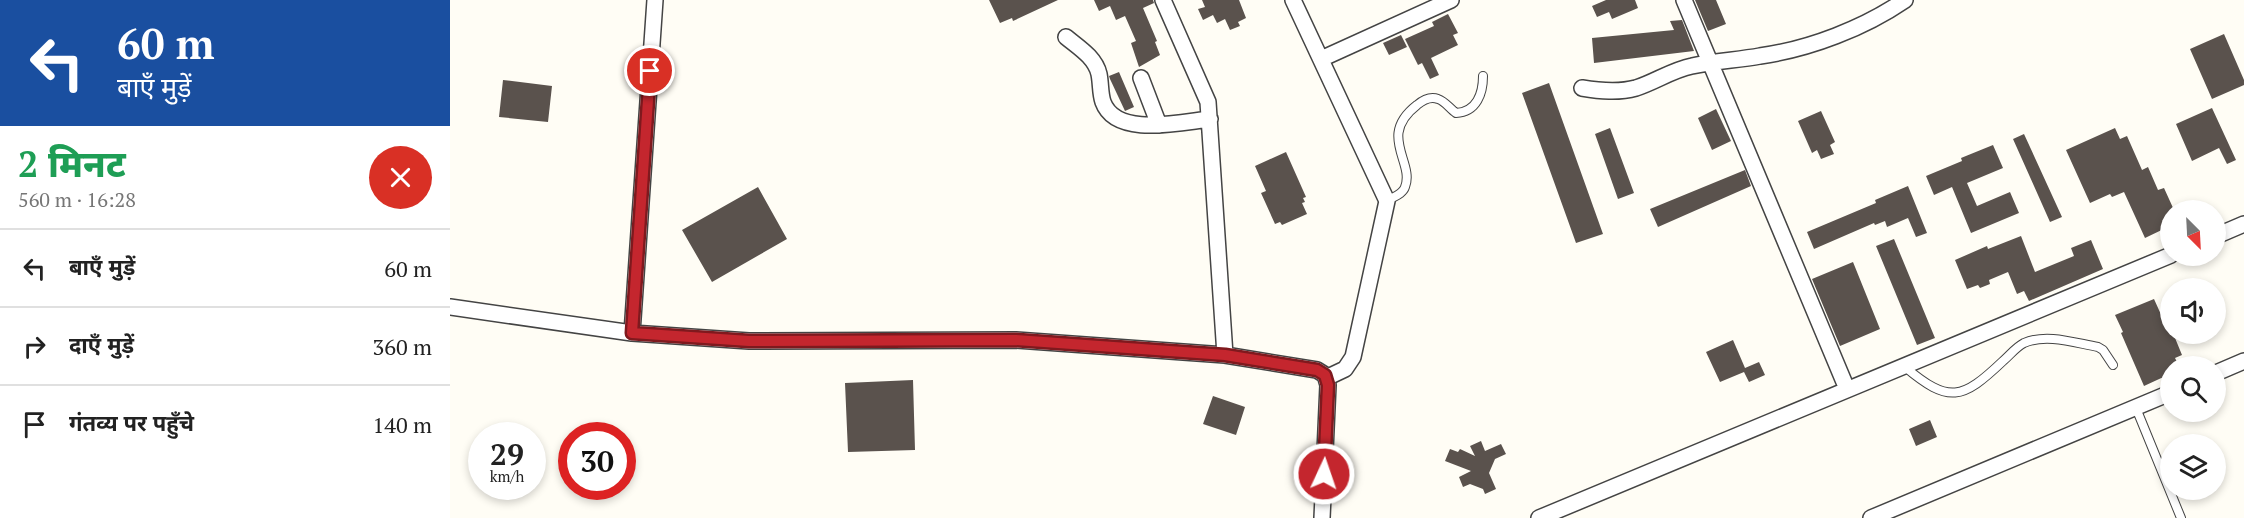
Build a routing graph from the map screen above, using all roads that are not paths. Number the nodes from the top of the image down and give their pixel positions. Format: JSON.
{"nodes":[{"id":1,"x":655,"y":0,"type":"edge"},
{"id":2,"x":1163,"y":0,"type":"edge"},
{"id":3,"x":1293,"y":0,"type":"edge"},
{"id":4,"x":1451,"y":0,"type":"edge"},
{"id":5,"x":1684,"y":0,"type":"edge"},
{"id":6,"x":1905,"y":0,"type":"edge"},
{"id":7,"x":1066,"y":37,"type":"dead end"},
{"id":8,"x":1321,"y":59,"type":"junction"},
{"id":9,"x":1709,"y":62,"type":"junction"},
{"id":10,"x":1483,"y":76,"type":"dead end"},
{"id":11,"x":1141,"y":78,"type":"dead end"},
{"id":12,"x":1582,"y":88,"type":"dead end"},
{"id":13,"x":1210,"y":119,"type":"junction"},
{"id":14,"x":1159,"y":125,"type":"junction"},
{"id":15,"x":1387,"y":201,"type":"junction"},
{"id":16,"x":2244,"y":224,"type":"edge"},
{"id":17,"x":2226,"y":232,"type":"edge"},
{"id":18,"x":2160,"y":260,"type":"edge"},
{"id":19,"x":450,"y":307,"type":"edge"},
{"id":20,"x":632,"y":333,"type":"junction"},
{"id":21,"x":1225,"y":355,"type":"junction"},
{"id":22,"x":2244,"y":361,"type":"edge"},
{"id":23,"x":2113,"y":365,"type":"dead end"},
{"id":24,"x":1905,"y":367,"type":"junction"},
{"id":25,"x":2226,"y":369,"type":"edge"},
{"id":26,"x":1326,"y":378,"type":"junction"},
{"id":27,"x":1847,"y":389,"type":"junction"},
{"id":28,"x":2160,"y":397,"type":"edge"},
{"id":29,"x":2136,"y":408,"type":"junction"},
{"id":30,"x":1322,"y":518,"type":"edge"},
{"id":31,"x":1539,"y":518,"type":"edge"},
{"id":32,"x":1874,"y":518,"type":"edge"},
{"id":33,"x":2181,"y":518,"type":"edge"}],
"edges":[{"from":1,"to":20,"type":"street"},
{"from":2,"to":13,"type":"street"},
{"from":3,"to":8,"type":"street"},
{"from":4,"to":8,"type":"street"},
{"from":5,"to":9,"type":"street"},
{"from":6,"to":9,"type":"street"},
{"from":7,"to":14,"type":"street"},
{"from":8,"to":15,"type":"street"},
{"from":9,"to":12,"type":"street"},
{"from":9,"to":27,"type":"street"},
{"from":10,"to":15,"type":"lane"},
{"from":11,"to":14,"type":"street"},
{"from":13,"to":14,"type":"street"},
{"from":13,"to":21,"type":"street"},
{"from":15,"to":26,"type":"street"},
{"from":16,"to":17,"type":"street"},
{"from":18,"to":24,"type":"street"},
{"from":19,"to":20,"type":"street"},
{"from":20,"to":21,"type":"street"},
{"from":21,"to":26,"type":"street"},
{"from":22,"to":25,"type":"street"},
{"from":23,"to":24,"type":"lane"},
{"from":24,"to":27,"type":"street"},
{"from":26,"to":30,"type":"street"},
{"from":27,"to":31,"type":"street"},
{"from":28,"to":29,"type":"street"},
{"from":29,"to":32,"type":"street"},
{"from":29,"to":33,"type":"lane"}]}
